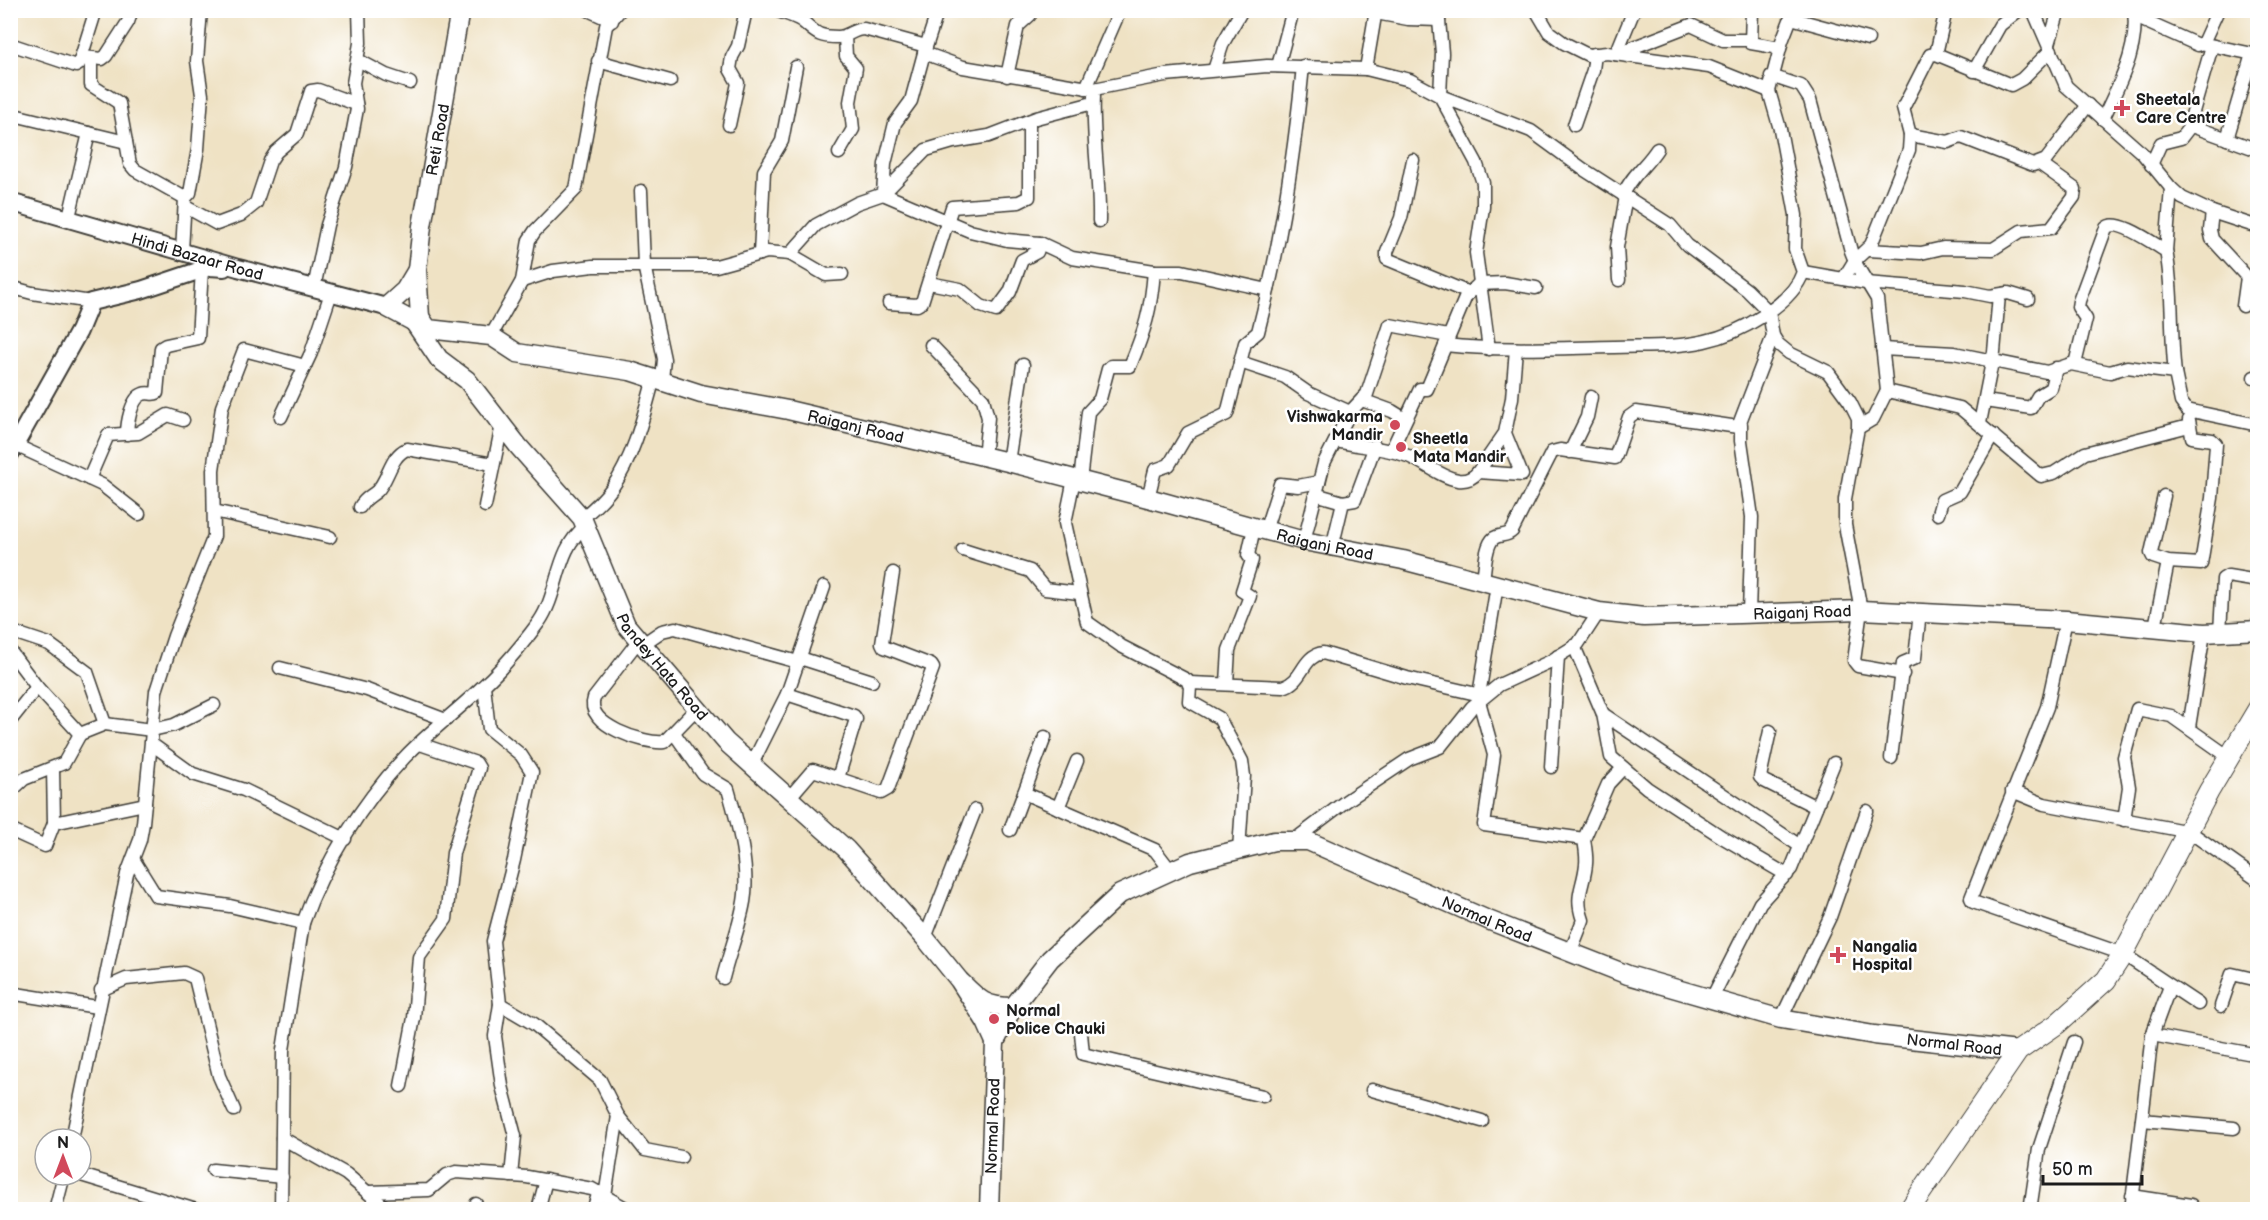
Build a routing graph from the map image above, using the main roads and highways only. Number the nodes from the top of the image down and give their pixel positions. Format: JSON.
{"nodes":[{"id":1,"x":460,"y":10,"type":"edge"},
{"id":2,"x":417,"y":270,"type":"junction"},
{"id":3,"x":417,"y":319,"type":"junction"},
{"id":4,"x":2258,"y":630,"type":"edge"},
{"id":5,"x":2258,"y":709,"type":"edge"},
{"id":6,"x":959,"y":980,"type":"junction"},
{"id":7,"x":1013,"y":1007,"type":"junction"},
{"id":8,"x":995,"y":1042,"type":"junction"},
{"id":9,"x":2018,"y":1051,"type":"junction"},
{"id":10,"x":1912,"y":1208,"type":"edge"},
{"id":11,"x":989,"y":1209,"type":"edge"}],
"edges":[{"from":1,"to":2,"type":"main road","name":"Reti Road"},
{"from":2,"to":3,"type":"main road","name":"Reti Road"},
{"from":2,"to":3,"type":"main road","name":"Raiganj Road"},
{"from":3,"to":4,"type":"main road","name":"Raiganj Road"},
{"from":3,"to":6,"type":"main road","name":"Pandey Hata Road"},
{"from":5,"to":9,"type":"main road"},
{"from":6,"to":7,"type":"main road"},
{"from":6,"to":8,"type":"main road"},
{"from":7,"to":8,"type":"main road","name":"Normal Road"},
{"from":7,"to":9,"type":"main road","name":"Normal Road"},
{"from":8,"to":11,"type":"main road","name":"Normal Road"},
{"from":9,"to":10,"type":"main road"}]}
